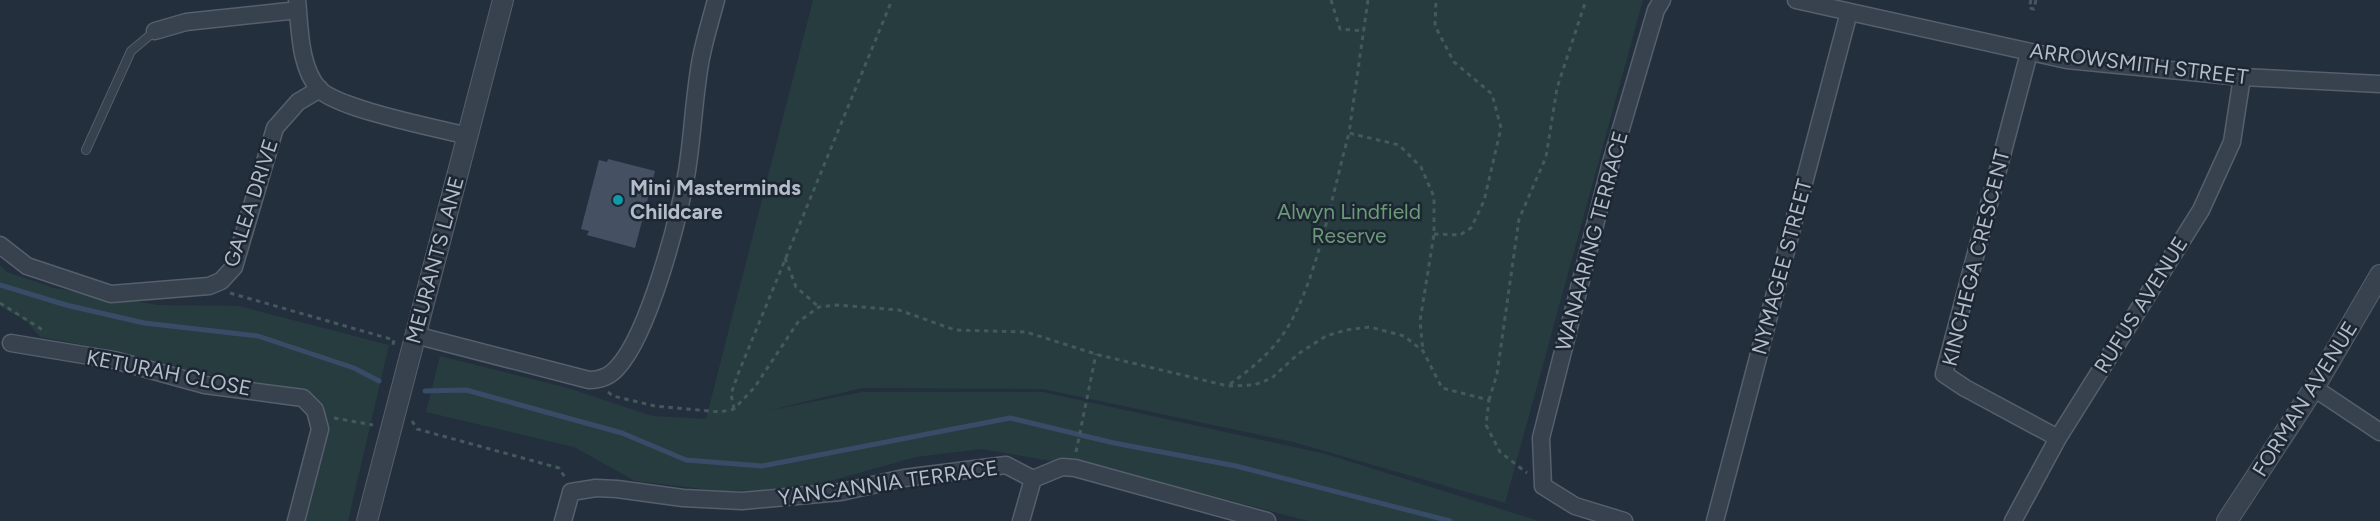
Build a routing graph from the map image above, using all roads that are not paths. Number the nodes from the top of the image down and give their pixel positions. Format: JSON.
{"nodes":[{"id":1,"x":503,"y":0,"type":"edge"},
{"id":2,"x":716,"y":0,"type":"edge"},
{"id":3,"x":1662,"y":0,"type":"edge"},
{"id":4,"x":1796,"y":0,"type":"edge"},
{"id":5,"x":298,"y":5,"type":"edge"},
{"id":6,"x":1849,"y":12,"type":"junction"},
{"id":7,"x":155,"y":31,"type":"joint"},
{"id":8,"x":2029,"y":53,"type":"junction"},
{"id":9,"x":2242,"y":77,"type":"junction"},
{"id":10,"x":2380,"y":84,"type":"edge"},
{"id":11,"x":320,"y":89,"type":"junction"},
{"id":12,"x":468,"y":136,"type":"junction"},
{"id":13,"x":86,"y":150,"type":"dead end"},
{"id":14,"x":0,"y":245,"type":"edge"},
{"id":15,"x":2380,"y":275,"type":"edge"},
{"id":16,"x":415,"y":335,"type":"junction"},
{"id":17,"x":11,"y":343,"type":"dead end"},
{"id":18,"x":2314,"y":388,"type":"junction"},
{"id":19,"x":2380,"y":432,"type":"edge"},
{"id":20,"x":2058,"y":438,"type":"junction"},
{"id":21,"x":1034,"y":478,"type":"junction"},
{"id":22,"x":296,"y":521,"type":"edge"},
{"id":23,"x":367,"y":521,"type":"edge"},
{"id":24,"x":563,"y":521,"type":"edge"},
{"id":25,"x":1021,"y":521,"type":"edge"},
{"id":26,"x":1267,"y":521,"type":"edge"},
{"id":27,"x":1624,"y":521,"type":"edge"},
{"id":28,"x":1715,"y":521,"type":"edge"},
{"id":29,"x":2013,"y":521,"type":"edge"},
{"id":30,"x":2227,"y":521,"type":"edge"}],
"edges":[{"from":1,"to":12,"type":"street","name":"MEURANTS LANE"},
{"from":2,"to":16,"type":"street"},
{"from":3,"to":27,"type":"street","name":"WANAARING TERRACE"},
{"from":4,"to":6,"type":"street","name":"ARROWSMITH STREET"},
{"from":5,"to":7,"type":"street"},
{"from":5,"to":11,"type":"street"},
{"from":6,"to":8,"type":"street","name":"ARROWSMITH STREET"},
{"from":6,"to":28,"type":"street","name":"NYMAGEE STREET"},
{"from":7,"to":13,"type":"lane"},
{"from":8,"to":9,"type":"street","name":"ARROWSMITH STREET"},
{"from":8,"to":20,"type":"street","name":"KINCHEGA CRESCENT"},
{"from":9,"to":10,"type":"street","name":"ARROWSMITH STREET"},
{"from":9,"to":20,"type":"street","name":"RUFUS AVENUE"},
{"from":11,"to":12,"type":"street"},
{"from":11,"to":14,"type":"street","name":"GALEA DRIVE"},
{"from":12,"to":16,"type":"street","name":"MEURANTS LANE"},
{"from":15,"to":18,"type":"street","name":"FORMAN AVENUE"},
{"from":16,"to":23,"type":"street","name":"MEURANTS LANE"},
{"from":17,"to":22,"type":"street","name":"KETURAH CLOSE"},
{"from":18,"to":19,"type":"street"},
{"from":18,"to":30,"type":"street","name":"FORMAN AVENUE"},
{"from":20,"to":29,"type":"street","name":"RUFUS AVENUE"},
{"from":21,"to":24,"type":"street","name":"YANCANNIA TERRACE"},
{"from":21,"to":25,"type":"street"},
{"from":21,"to":26,"type":"street"}]}
